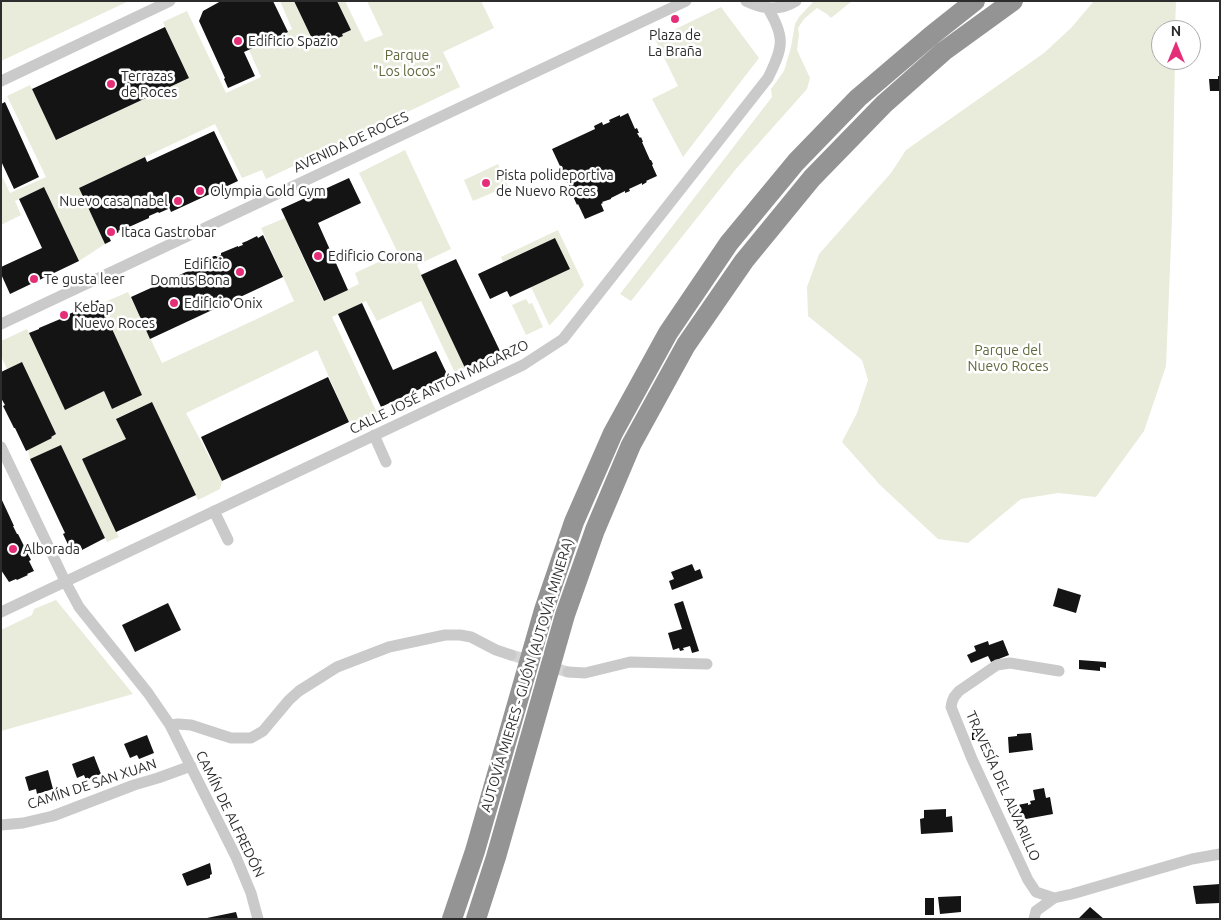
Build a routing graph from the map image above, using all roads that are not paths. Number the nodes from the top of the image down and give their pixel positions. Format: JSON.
{"nodes":[{"id":1,"x":170,"y":1,"type":"edge"},
{"id":2,"x":686,"y":1,"type":"edge"},
{"id":3,"x":746,"y":1,"type":"edge"},
{"id":4,"x":796,"y":1,"type":"edge"},
{"id":5,"x":974,"y":1,"type":"edge"},
{"id":6,"x":1013,"y":1,"type":"edge"},
{"id":7,"x":767,"y":8,"type":"junction"},
{"id":8,"x":1,"y":81,"type":"edge"},
{"id":9,"x":1,"y":324,"type":"edge"},
{"id":10,"x":374,"y":435,"type":"junction"},
{"id":11,"x":1,"y":448,"type":"edge"},
{"id":12,"x":386,"y":462,"type":"dead end"},
{"id":13,"x":214,"y":511,"type":"junction"},
{"id":14,"x":228,"y":540,"type":"dead end"},
{"id":15,"x":65,"y":581,"type":"junction"},
{"id":16,"x":1,"y":612,"type":"edge"},
{"id":17,"x":511,"y":655,"type":"tunnel mouth"},
{"id":18,"x":707,"y":664,"type":"dead end"},
{"id":19,"x":1059,"y":671,"type":"dead end"},
{"id":20,"x":568,"y":672,"type":"tunnel mouth"},
{"id":21,"x":170,"y":725,"type":"junction"},
{"id":22,"x":191,"y":766,"type":"junction"},
{"id":23,"x":1,"y":825,"type":"edge"},
{"id":24,"x":1220,"y":854,"type":"edge"},
{"id":25,"x":1054,"y":898,"type":"junction"},
{"id":26,"x":258,"y":919,"type":"edge"},
{"id":27,"x":452,"y":919,"type":"edge"},
{"id":28,"x":476,"y":919,"type":"edge"},
{"id":29,"x":1034,"y":919,"type":"edge"}],
"edges":[{"from":1,"to":8,"type":"street"},
{"from":2,"to":9,"type":"street","name":"AVENIDA DE ROCES"},
{"from":3,"to":7,"type":"street"},
{"from":4,"to":7,"type":"street"},
{"from":5,"to":27,"type":"highway","name":"AUTOVÍA MIERES - GIJÓN (AUTOVÍA MINERA)"},
{"from":6,"to":28,"type":"highway"},
{"from":7,"to":10,"type":"street","name":"CALLE JOSÉ ANTÓN MAGARZO"},
{"from":10,"to":12,"type":"street"},
{"from":10,"to":13,"type":"street","name":"CALLE JOSÉ ANTÓN MAGARZO"},
{"from":11,"to":15,"type":"street","name":"CAMÍN DE ALFREDÓN"},
{"from":13,"to":14,"type":"street"},
{"from":13,"to":15,"type":"street","name":"CALLE JOSÉ ANTÓN MAGARZO"},
{"from":15,"to":16,"type":"street","name":"CALLE JOSÉ ANTÓN MAGARZO"},
{"from":15,"to":21,"type":"street","name":"CAMÍN DE ALFREDÓN"},
{"from":17,"to":21,"type":"street"},
{"from":18,"to":20,"type":"street"},
{"from":19,"to":25,"type":"street","name":"TRAVESÍA DEL ALVARILLO"},
{"from":21,"to":22,"type":"street","name":"CAMÍN DE ALFREDÓN"},
{"from":22,"to":23,"type":"street","name":"CAMÍN DE SAN XUAN"},
{"from":22,"to":26,"type":"street","name":"CAMÍN DE ALFREDÓN"},
{"from":24,"to":25,"type":"street"},
{"from":25,"to":29,"type":"street"}]}
